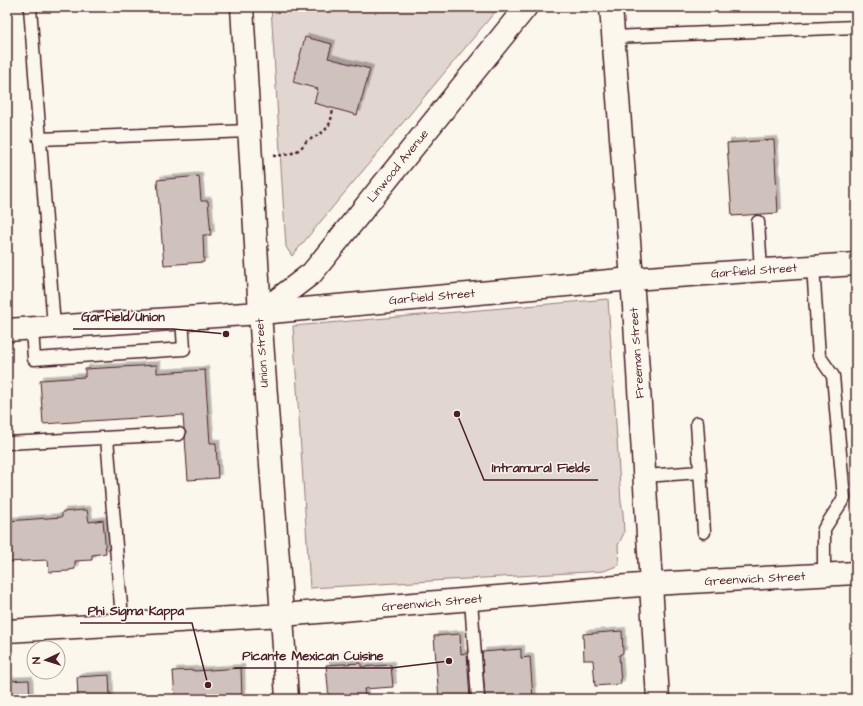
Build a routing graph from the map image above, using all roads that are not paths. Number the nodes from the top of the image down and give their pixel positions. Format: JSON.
{"nodes":[{"id":1,"x":30,"y":7,"type":"edge"},
{"id":2,"x":242,"y":7,"type":"edge"},
{"id":3,"x":526,"y":7,"type":"edge"},
{"id":4,"x":611,"y":7,"type":"edge"},
{"id":5,"x":856,"y":27,"type":"edge"},
{"id":6,"x":613,"y":37,"type":"junction"},
{"id":7,"x":249,"y":131,"type":"junction"},
{"id":8,"x":39,"y":139,"type":"junction"},
{"id":9,"x":758,"y":222,"type":"dead end"},
{"id":10,"x":856,"y":264,"type":"edge"},
{"id":11,"x":813,"y":266,"type":"junction"},
{"id":12,"x":761,"y":270,"type":"junction"},
{"id":13,"x":632,"y":279,"type":"junction"},
{"id":14,"x":260,"y":313,"type":"junction"},
{"id":15,"x":182,"y":318,"type":"junction"},
{"id":16,"x":54,"y":327,"type":"junction"},
{"id":17,"x":32,"y":328,"type":"junction"},
{"id":18,"x":7,"y":330,"type":"edge"},
{"id":19,"x":697,"y":423,"type":"dead end"},
{"id":20,"x":178,"y":434,"type":"dead end"},
{"id":21,"x":106,"y":438,"type":"junction"},
{"id":22,"x":7,"y":443,"type":"edge"},
{"id":23,"x":700,"y":472,"type":"junction"},
{"id":24,"x":645,"y":476,"type":"junction"},
{"id":25,"x":704,"y":532,"type":"dead end"},
{"id":26,"x":856,"y":573,"type":"edge"},
{"id":27,"x":824,"y":574,"type":"junction"},
{"id":28,"x":652,"y":584,"type":"junction"},
{"id":29,"x":471,"y":600,"type":"junction"},
{"id":30,"x":282,"y":615,"type":"junction"},
{"id":31,"x":122,"y":624,"type":"junction"},
{"id":32,"x":7,"y":631,"type":"edge"},
{"id":33,"x":287,"y":699,"type":"edge"},
{"id":34,"x":478,"y":699,"type":"edge"},
{"id":35,"x":658,"y":699,"type":"edge"}],
"edges":[{"from":1,"to":8,"type":"lane"},
{"from":2,"to":7,"type":"street","name":"Union Street"},
{"from":3,"to":14,"type":"street","name":"Linwood Avenue"},
{"from":4,"to":6,"type":"street","name":"Freeman Street"},
{"from":5,"to":6,"type":"lane"},
{"from":6,"to":13,"type":"street","name":"Freeman Street"},
{"from":7,"to":8,"type":"lane"},
{"from":7,"to":14,"type":"street","name":"Union Street"},
{"from":8,"to":16,"type":"lane"},
{"from":9,"to":12,"type":"lane"},
{"from":10,"to":11,"type":"street","name":"Garfield Street"},
{"from":11,"to":12,"type":"street","name":"Garfield Street"},
{"from":11,"to":27,"type":"lane"},
{"from":12,"to":13,"type":"street","name":"Garfield Street"},
{"from":13,"to":14,"type":"street","name":"Garfield Street"},
{"from":13,"to":24,"type":"street","name":"Freeman Street"},
{"from":14,"to":15,"type":"street","name":"Garfield Street"},
{"from":14,"to":30,"type":"street","name":"Union Street"},
{"from":15,"to":16,"type":"street","name":"Garfield Street"},
{"from":15,"to":17,"type":"lane"},
{"from":16,"to":17,"type":"street","name":"Garfield Street"},
{"from":17,"to":18,"type":"street","name":"Garfield Street"},
{"from":19,"to":23,"type":"lane"},
{"from":20,"to":21,"type":"lane"},
{"from":21,"to":22,"type":"lane"},
{"from":21,"to":31,"type":"lane"},
{"from":23,"to":24,"type":"lane"},
{"from":23,"to":25,"type":"lane"},
{"from":24,"to":28,"type":"street","name":"Freeman Street"},
{"from":26,"to":27,"type":"street","name":"Greenwich Street"},
{"from":27,"to":28,"type":"street","name":"Greenwich Street"},
{"from":28,"to":29,"type":"street","name":"Greenwich Street"},
{"from":28,"to":35,"type":"street","name":"Freeman Street"},
{"from":29,"to":30,"type":"street","name":"Greenwich Street"},
{"from":29,"to":34,"type":"lane"},
{"from":30,"to":31,"type":"street","name":"Greenwich Street"},
{"from":30,"to":33,"type":"street","name":"Union Street"},
{"from":31,"to":32,"type":"street","name":"Greenwich Street"}]}
